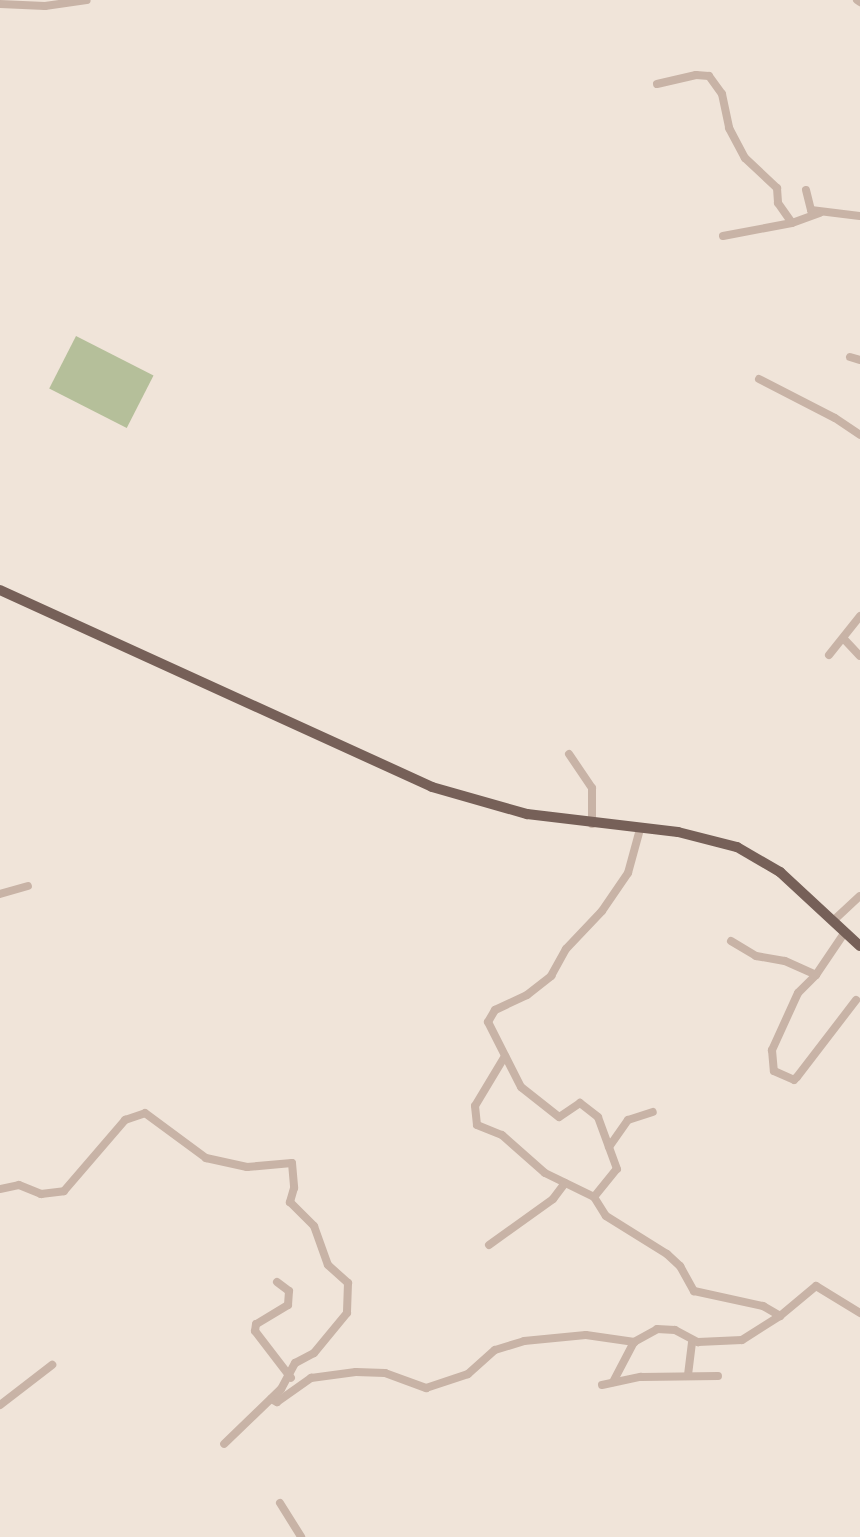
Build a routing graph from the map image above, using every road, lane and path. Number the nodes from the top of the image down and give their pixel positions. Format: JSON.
{"nodes":[{"id":1,"x":87,"y":0,"type":"edge"},
{"id":2,"x":0,"y":4,"type":"edge"},
{"id":3,"x":657,"y":84,"type":"dead end"},
{"id":4,"x":806,"y":190,"type":"dead end"},
{"id":5,"x":820,"y":213,"type":"junction"},
{"id":6,"x":860,"y":216,"type":"edge"},
{"id":7,"x":792,"y":224,"type":"junction"},
{"id":8,"x":723,"y":236,"type":"dead end"},
{"id":9,"x":850,"y":357,"type":"dead end"},
{"id":10,"x":860,"y":360,"type":"edge"},
{"id":11,"x":759,"y":379,"type":"dead end"},
{"id":12,"x":860,"y":435,"type":"edge"},
{"id":13,"x":0,"y":590,"type":"edge"},
{"id":14,"x":860,"y":616,"type":"edge"},
{"id":15,"x":844,"y":639,"type":"junction"},
{"id":16,"x":829,"y":655,"type":"dead end"},
{"id":17,"x":860,"y":656,"type":"edge"},
{"id":18,"x":568,"y":754,"type":"dead end"},
{"id":19,"x":592,"y":824,"type":"junction"},
{"id":20,"x":640,"y":829,"type":"junction"},
{"id":21,"x":28,"y":886,"type":"dead end"},
{"id":22,"x":0,"y":894,"type":"edge"},
{"id":23,"x":860,"y":896,"type":"edge"},
{"id":24,"x":834,"y":920,"type":"junction"},
{"id":25,"x":845,"y":932,"type":"junction"},
{"id":26,"x":731,"y":941,"type":"dead end"},
{"id":27,"x":860,"y":946,"type":"edge"},
{"id":28,"x":816,"y":975,"type":"junction"},
{"id":29,"x":856,"y":1000,"type":"dead end"},
{"id":30,"x":505,"y":1056,"type":"junction"},
{"id":31,"x":653,"y":1112,"type":"dead end"},
{"id":32,"x":609,"y":1147,"type":"junction"},
{"id":33,"x":565,"y":1183,"type":"junction"},
{"id":34,"x":0,"y":1189,"type":"edge"},
{"id":35,"x":594,"y":1197,"type":"junction"},
{"id":36,"x":489,"y":1245,"type":"dead end"},
{"id":37,"x":277,"y":1282,"type":"dead end"},
{"id":38,"x":860,"y":1313,"type":"edge"},
{"id":39,"x":780,"y":1316,"type":"junction"},
{"id":40,"x":692,"y":1341,"type":"junction"},
{"id":41,"x":634,"y":1342,"type":"junction"},
{"id":42,"x":52,"y":1365,"type":"dead end"},
{"id":43,"x":688,"y":1375,"type":"junction"},
{"id":44,"x":290,"y":1376,"type":"junction"},
{"id":45,"x":718,"y":1376,"type":"dead end"},
{"id":46,"x":613,"y":1382,"type":"junction"},
{"id":47,"x":602,"y":1385,"type":"dead end"},
{"id":48,"x":296,"y":1386,"type":"junction"},
{"id":49,"x":271,"y":1399,"type":"junction"},
{"id":50,"x":0,"y":1405,"type":"edge"},
{"id":51,"x":224,"y":1444,"type":"dead end"},
{"id":52,"x":280,"y":1503,"type":"dead end"},
{"id":53,"x":301,"y":1537,"type":"edge"}],
"edges":[{"from":1,"to":2,"type":"street"},
{"from":3,"to":7,"type":"street"},
{"from":4,"to":5,"type":"street"},
{"from":5,"to":6,"type":"street"},
{"from":5,"to":7,"type":"street"},
{"from":7,"to":8,"type":"street"},
{"from":9,"to":10,"type":"street"},
{"from":11,"to":12,"type":"street"},
{"from":13,"to":19,"type":"main road"},
{"from":14,"to":15,"type":"street"},
{"from":15,"to":16,"type":"street"},
{"from":15,"to":17,"type":"street"},
{"from":18,"to":19,"type":"street"},
{"from":19,"to":20,"type":"main road"},
{"from":20,"to":24,"type":"main road"},
{"from":20,"to":30,"type":"street"},
{"from":21,"to":22,"type":"street"},
{"from":23,"to":24,"type":"street"},
{"from":24,"to":25,"type":"main road"},
{"from":25,"to":27,"type":"main road"},
{"from":25,"to":28,"type":"street"},
{"from":26,"to":28,"type":"street"},
{"from":28,"to":29,"type":"street"},
{"from":30,"to":32,"type":"street"},
{"from":30,"to":33,"type":"street"},
{"from":31,"to":32,"type":"street"},
{"from":32,"to":35,"type":"street"},
{"from":33,"to":35,"type":"street"},
{"from":33,"to":36,"type":"street"},
{"from":34,"to":44,"type":"street"},
{"from":35,"to":39,"type":"street"},
{"from":37,"to":44,"type":"street"},
{"from":38,"to":39,"type":"street"},
{"from":39,"to":40,"type":"street"},
{"from":40,"to":41,"type":"street"},
{"from":40,"to":43,"type":"street"},
{"from":41,"to":46,"type":"street"},
{"from":41,"to":48,"type":"street"},
{"from":42,"to":50,"type":"street"},
{"from":43,"to":45,"type":"street"},
{"from":43,"to":46,"type":"street"},
{"from":44,"to":48,"type":"street"},
{"from":44,"to":49,"type":"street"},
{"from":46,"to":47,"type":"street"},
{"from":48,"to":49,"type":"street"},
{"from":49,"to":51,"type":"street"},
{"from":52,"to":53,"type":"street"}]}
